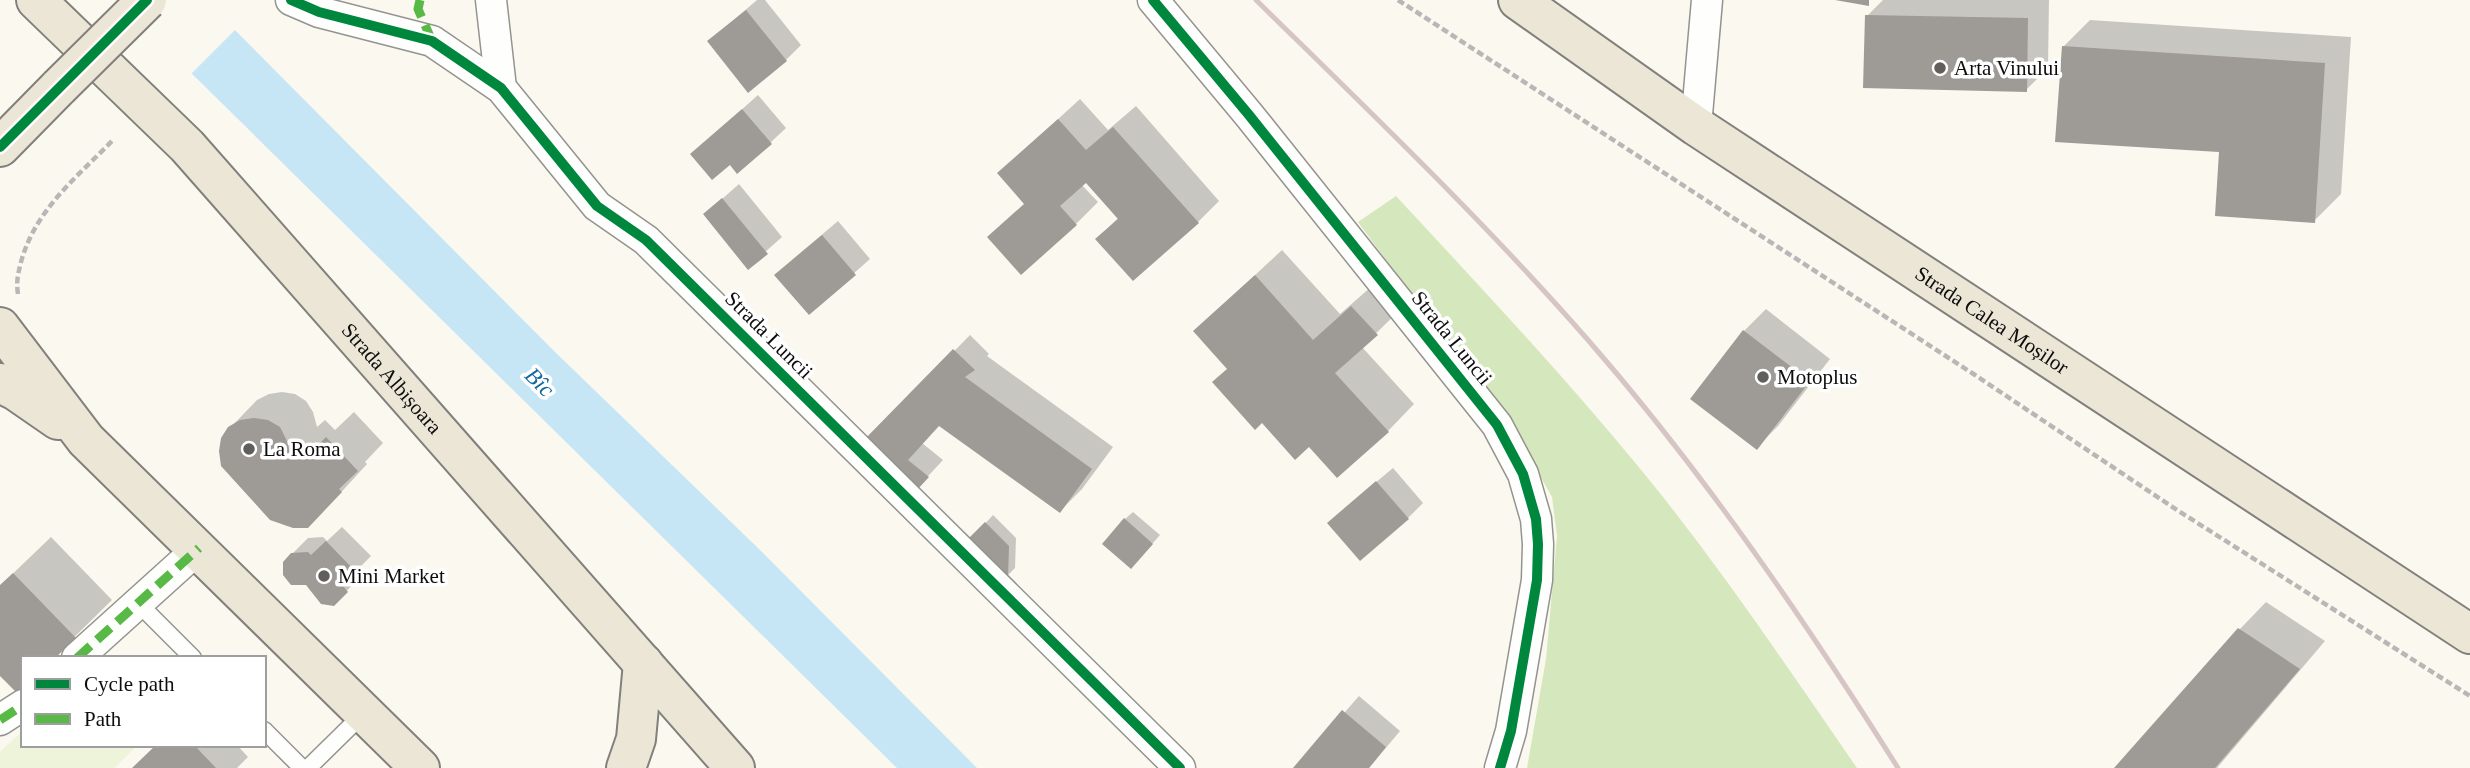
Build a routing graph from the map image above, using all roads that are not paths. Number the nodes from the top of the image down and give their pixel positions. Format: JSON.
{"nodes":[{"id":1,"x":36,"y":0,"type":"edge"},
{"id":2,"x":147,"y":0,"type":"edge"},
{"id":3,"x":291,"y":0,"type":"edge"},
{"id":4,"x":491,"y":0,"type":"edge"},
{"id":5,"x":1153,"y":0,"type":"edge"},
{"id":6,"x":1518,"y":0,"type":"edge"},
{"id":7,"x":1707,"y":0,"type":"edge"},
{"id":8,"x":501,"y":88,"type":"junction"},
{"id":9,"x":1696,"y":125,"type":"junction"},
{"id":10,"x":0,"y":146,"type":"edge"},
{"id":11,"x":10,"y":316,"type":"edge"},
{"id":12,"x":0,"y":383,"type":"edge"},
{"id":13,"x":86,"y":439,"type":"junction"},
{"id":14,"x":199,"y":548,"type":"junction"},
{"id":15,"x":138,"y":603,"type":"junction"},
{"id":16,"x":2470,"y":634,"type":"edge"},
{"id":17,"x":79,"y":656,"type":"edge"},
{"id":18,"x":191,"y":656,"type":"edge"},
{"id":19,"x":643,"y":663,"type":"junction"},
{"id":20,"x":21,"y":706,"type":"edge"},
{"id":21,"x":365,"y":712,"type":"junction"},
{"id":22,"x":0,"y":720,"type":"edge"},
{"id":23,"x":1511,"y":731,"type":"junction"},
{"id":24,"x":266,"y":732,"type":"edge"},
{"id":25,"x":302,"y":768,"type":"edge"},
{"id":26,"x":308,"y":768,"type":"edge"},
{"id":27,"x":421,"y":768,"type":"edge"},
{"id":28,"x":626,"y":768,"type":"edge"},
{"id":29,"x":735,"y":768,"type":"edge"},
{"id":30,"x":1180,"y":768,"type":"edge"},
{"id":31,"x":1500,"y":768,"type":"edge"},
{"id":32,"x":1516,"y":768,"type":"edge"}],
"edges":[{"from":1,"to":19,"type":"main road","name":"Strada Albișoara"},
{"from":2,"to":10,"type":"main road","bridge":true},
{"from":3,"to":8,"type":"street","name":"Strada Luncii"},
{"from":4,"to":8,"type":"street"},
{"from":5,"to":23,"type":"street","name":"Strada Luncii"},
{"from":6,"to":9,"type":"main road","name":"Strada Calea Moșilor"},
{"from":7,"to":9,"type":"street"},
{"from":8,"to":30,"type":"street","name":"Strada Luncii"},
{"from":9,"to":16,"type":"main road","name":"Strada Calea Moșilor"},
{"from":11,"to":13,"type":"main road"},
{"from":12,"to":13,"type":"main road"},
{"from":13,"to":14,"type":"main road"},
{"from":14,"to":15,"type":"street"},
{"from":14,"to":21,"type":"main road"},
{"from":15,"to":17,"type":"street"},
{"from":15,"to":18,"type":"lane"},
{"from":19,"to":28,"type":"main road"},
{"from":19,"to":29,"type":"main road","name":"Strada Albișoara"},
{"from":20,"to":22,"type":"street"},
{"from":21,"to":26,"type":"lane"},
{"from":21,"to":27,"type":"main road"},
{"from":23,"to":31,"type":"street","name":"Strada Luncii"},
{"from":23,"to":32,"type":"street"},
{"from":24,"to":25,"type":"lane"}]}
